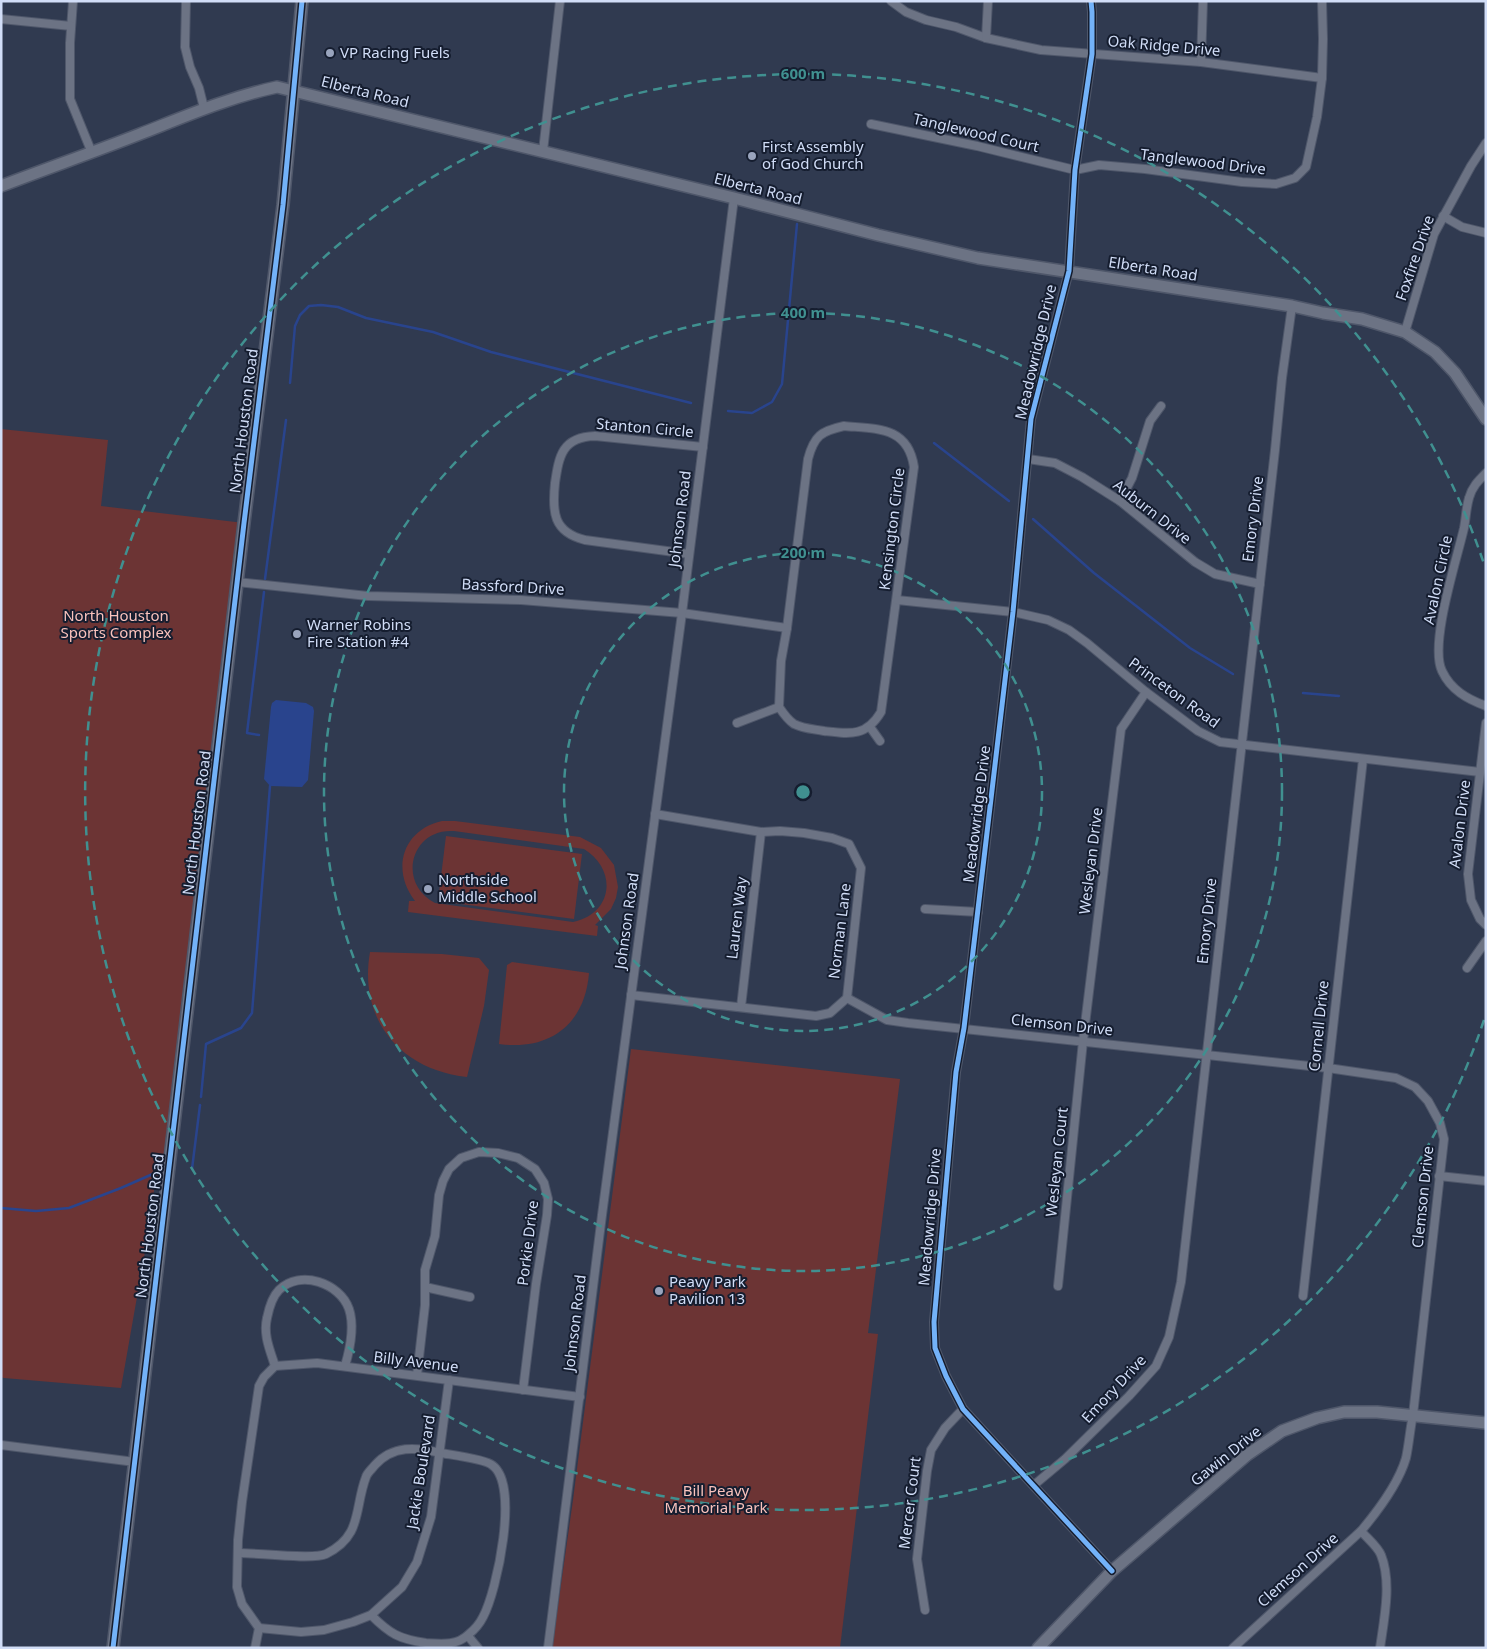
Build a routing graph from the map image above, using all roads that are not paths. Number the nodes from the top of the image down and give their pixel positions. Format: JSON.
{"nodes":[{"id":1,"x":73,"y":1,"type":"edge"},
{"id":2,"x":186,"y":1,"type":"edge"},
{"id":3,"x":302,"y":1,"type":"edge"},
{"id":4,"x":560,"y":1,"type":"edge"},
{"id":5,"x":891,"y":1,"type":"edge"},
{"id":6,"x":988,"y":1,"type":"edge"},
{"id":7,"x":1091,"y":1,"type":"edge"},
{"id":8,"x":1203,"y":1,"type":"edge"},
{"id":9,"x":1322,"y":1,"type":"edge"},
{"id":10,"x":1,"y":19,"type":"edge"},
{"id":11,"x":71,"y":26,"type":"junction"},
{"id":12,"x":986,"y":38,"type":"junction"},
{"id":13,"x":1092,"y":54,"type":"junction"},
{"id":14,"x":1201,"y":62,"type":"junction"},
{"id":15,"x":1322,"y":78,"type":"junction"},
{"id":16,"x":294,"y":90,"type":"junction"},
{"id":17,"x":204,"y":108,"type":"junction"},
{"id":18,"x":871,"y":124,"type":"dead end"},
{"id":19,"x":1486,"y":143,"type":"edge"},
{"id":20,"x":543,"y":151,"type":"junction"},
{"id":21,"x":92,"y":152,"type":"junction"},
{"id":22,"x":1075,"y":170,"type":"junction"},
{"id":23,"x":1,"y":186,"type":"edge"},
{"id":24,"x":734,"y":198,"type":"junction"},
{"id":25,"x":1443,"y":216,"type":"junction"},
{"id":26,"x":1486,"y":233,"type":"edge"},
{"id":27,"x":1068,"y":271,"type":"junction"},
{"id":28,"x":1292,"y":306,"type":"junction"},
{"id":29,"x":1405,"y":332,"type":"junction"},
{"id":30,"x":1162,"y":406,"type":"dead end"},
{"id":31,"x":1486,"y":419,"type":"edge"},
{"id":32,"x":703,"y":447,"type":"junction"},
{"id":33,"x":1028,"y":459,"type":"junction"},
{"id":34,"x":1486,"y":473,"type":"edge"},
{"id":35,"x":1120,"y":501,"type":"junction"},
{"id":36,"x":689,"y":554,"type":"junction"},
{"id":37,"x":237,"y":582,"type":"junction"},
{"id":38,"x":1260,"y":584,"type":"junction"},
{"id":39,"x":897,"y":600,"type":"junction"},
{"id":40,"x":1014,"y":612,"type":"junction"},
{"id":41,"x":682,"y":613,"type":"junction"},
{"id":42,"x":787,"y":628,"type":"junction"},
{"id":43,"x":1146,"y":692,"type":"junction"},
{"id":44,"x":1486,"y":706,"type":"edge"},
{"id":45,"x":778,"y":707,"type":"junction"},
{"id":46,"x":737,"y":723,"type":"dead end"},
{"id":47,"x":1486,"y":723,"type":"edge"},
{"id":48,"x":870,"y":726,"type":"junction"},
{"id":49,"x":880,"y":741,"type":"dead end"},
{"id":50,"x":1241,"y":744,"type":"junction"},
{"id":51,"x":1363,"y":759,"type":"junction"},
{"id":52,"x":1480,"y":772,"type":"junction"},
{"id":53,"x":655,"y":814,"type":"junction"},
{"id":54,"x":761,"y":832,"type":"junction"},
{"id":55,"x":924,"y":909,"type":"dead end"},
{"id":56,"x":978,"y":912,"type":"junction"},
{"id":57,"x":1486,"y":925,"type":"edge"},
{"id":58,"x":1486,"y":941,"type":"edge"},
{"id":59,"x":1466,"y":968,"type":"dead end"},
{"id":60,"x":631,"y":995,"type":"junction"},
{"id":61,"x":846,"y":998,"type":"junction"},
{"id":62,"x":741,"y":1007,"type":"junction"},
{"id":63,"x":964,"y":1028,"type":"junction"},
{"id":64,"x":1083,"y":1041,"type":"junction"},
{"id":65,"x":1205,"y":1056,"type":"junction"},
{"id":66,"x":1328,"y":1068,"type":"junction"},
{"id":67,"x":1439,"y":1176,"type":"junction"},
{"id":68,"x":1486,"y":1181,"type":"edge"},
{"id":69,"x":1058,"y":1286,"type":"dead end"},
{"id":70,"x":425,"y":1287,"type":"junction"},
{"id":71,"x":470,"y":1296,"type":"dead end"},
{"id":72,"x":1303,"y":1296,"type":"dead end"},
{"id":73,"x":275,"y":1366,"type":"junction"},
{"id":74,"x":345,"y":1366,"type":"junction"},
{"id":75,"x":417,"y":1375,"type":"junction"},
{"id":76,"x":449,"y":1380,"type":"junction"},
{"id":77,"x":524,"y":1390,"type":"junction"},
{"id":78,"x":580,"y":1397,"type":"junction"},
{"id":79,"x":963,"y":1410,"type":"junction"},
{"id":80,"x":1413,"y":1415,"type":"junction"},
{"id":81,"x":1486,"y":1423,"type":"edge"},
{"id":82,"x":1,"y":1445,"type":"edge"},
{"id":83,"x":439,"y":1452,"type":"junction"},
{"id":84,"x":135,"y":1462,"type":"junction"},
{"id":85,"x":1034,"y":1485,"type":"junction"},
{"id":86,"x":1361,"y":1531,"type":"junction"},
{"id":87,"x":239,"y":1553,"type":"junction"},
{"id":88,"x":1112,"y":1571,"type":"junction"},
{"id":89,"x":926,"y":1610,"type":"dead end"},
{"id":90,"x":371,"y":1615,"type":"junction"},
{"id":91,"x":259,"y":1628,"type":"junction"},
{"id":92,"x":468,"y":1636,"type":"junction"},
{"id":93,"x":113,"y":1648,"type":"edge"},
{"id":94,"x":255,"y":1648,"type":"edge"},
{"id":95,"x":478,"y":1648,"type":"edge"},
{"id":96,"x":548,"y":1648,"type":"edge"},
{"id":97,"x":1038,"y":1648,"type":"edge"},
{"id":98,"x":1233,"y":1648,"type":"edge"},
{"id":99,"x":1380,"y":1648,"type":"edge"}],
"edges":[{"from":1,"to":11,"type":"street"},
{"from":2,"to":17,"type":"street"},
{"from":3,"to":16,"type":"street","name":"North Houston Road"},
{"from":4,"to":20,"type":"street"},
{"from":5,"to":12,"type":"street","name":"Oak Ridge Drive"},
{"from":6,"to":12,"type":"street"},
{"from":7,"to":13,"type":"street","name":"Meadowridge Drive"},
{"from":8,"to":14,"type":"street"},
{"from":9,"to":15,"type":"street","name":"Tanglewood Drive"},
{"from":10,"to":11,"type":"street"},
{"from":11,"to":21,"type":"street"},
{"from":12,"to":13,"type":"street","name":"Oak Ridge Drive"},
{"from":13,"to":14,"type":"street","name":"Oak Ridge Drive"},
{"from":13,"to":22,"type":"street","name":"Meadowridge Drive"},
{"from":14,"to":15,"type":"street","name":"Oak Ridge Drive"},
{"from":15,"to":22,"type":"street","name":"Tanglewood Drive"},
{"from":16,"to":17,"type":"street","name":"Elberta Road"},
{"from":16,"to":20,"type":"street","name":"Elberta Road"},
{"from":16,"to":37,"type":"street","name":"North Houston Road"},
{"from":17,"to":21,"type":"street","name":"Elberta Road"},
{"from":18,"to":22,"type":"street","name":"Tanglewood Court"},
{"from":19,"to":25,"type":"street","name":"Foxfire Drive"},
{"from":20,"to":24,"type":"street","name":"Elberta Road"},
{"from":21,"to":23,"type":"street","name":"Elberta Road"},
{"from":22,"to":27,"type":"street","name":"Meadowridge Drive"},
{"from":24,"to":27,"type":"street","name":"Elberta Road"},
{"from":24,"to":32,"type":"street","name":"Johnson Road"},
{"from":25,"to":26,"type":"street"},
{"from":25,"to":29,"type":"street","name":"Foxfire Drive"},
{"from":27,"to":28,"type":"street","name":"Elberta Road"},
{"from":27,"to":33,"type":"street","name":"Meadowridge Drive"},
{"from":28,"to":29,"type":"street","name":"Elberta Road"},
{"from":28,"to":38,"type":"street","name":"Emory Drive"},
{"from":29,"to":31,"type":"street","name":"Elberta Road"},
{"from":30,"to":35,"type":"street"},
{"from":32,"to":36,"type":"street","name":"Johnson Road"},
{"from":32,"to":36,"type":"street","name":"Stanton Circle"},
{"from":33,"to":35,"type":"street","name":"Auburn Drive"},
{"from":33,"to":40,"type":"street","name":"Meadowridge Drive"},
{"from":34,"to":44,"type":"street","name":"Avalon Circle"},
{"from":35,"to":38,"type":"street","name":"Auburn Drive"},
{"from":36,"to":41,"type":"street","name":"Johnson Road"},
{"from":37,"to":41,"type":"street","name":"Bassford Drive"},
{"from":37,"to":84,"type":"street","name":"North Houston Road"},
{"from":38,"to":50,"type":"street","name":"Emory Drive"},
{"from":39,"to":40,"type":"street","name":"Princeton Road"},
{"from":39,"to":42,"type":"street","name":"Kensington Circle"},
{"from":39,"to":48,"type":"street","name":"Kensington Circle"},
{"from":40,"to":43,"type":"street","name":"Princeton Road"},
{"from":40,"to":56,"type":"street","name":"Meadowridge Drive"},
{"from":41,"to":42,"type":"street","name":"Bassford Drive"},
{"from":41,"to":53,"type":"street","name":"Johnson Road"},
{"from":42,"to":45,"type":"street","name":"Kensington Circle"},
{"from":43,"to":50,"type":"street","name":"Princeton Road"},
{"from":43,"to":64,"type":"street","name":"Wesleyan Drive"},
{"from":45,"to":46,"type":"street"},
{"from":45,"to":48,"type":"street"},
{"from":47,"to":52,"type":"street","name":"Avalon Drive"},
{"from":48,"to":49,"type":"street"},
{"from":50,"to":51,"type":"street","name":"Princeton Road"},
{"from":50,"to":65,"type":"street","name":"Emory Drive"},
{"from":51,"to":52,"type":"street","name":"Princeton Road"},
{"from":51,"to":66,"type":"street","name":"Cornell Drive"},
{"from":52,"to":57,"type":"street","name":"Avalon Drive"},
{"from":53,"to":54,"type":"street","name":"Norman Lane"},
{"from":53,"to":60,"type":"street","name":"Johnson Road"},
{"from":54,"to":61,"type":"street","name":"Norman Lane"},
{"from":54,"to":62,"type":"street","name":"Lauren Way"},
{"from":55,"to":56,"type":"street"},
{"from":56,"to":63,"type":"street","name":"Meadowridge Drive"},
{"from":58,"to":59,"type":"street"},
{"from":60,"to":62,"type":"street","name":"Norman Lane"},
{"from":60,"to":78,"type":"street","name":"Johnson Road"},
{"from":61,"to":62,"type":"street","name":"Norman Lane"},
{"from":61,"to":63,"type":"street","name":"Clemson Drive"},
{"from":63,"to":64,"type":"street","name":"Clemson Drive"},
{"from":63,"to":79,"type":"street","name":"Meadowridge Drive"},
{"from":64,"to":65,"type":"street","name":"Clemson Drive"},
{"from":64,"to":69,"type":"street","name":"Wesleyan Court"},
{"from":65,"to":66,"type":"street","name":"Clemson Drive"},
{"from":65,"to":85,"type":"street","name":"Emory Drive"},
{"from":66,"to":67,"type":"street","name":"Clemson Drive"},
{"from":66,"to":72,"type":"street","name":"Cornell Drive"},
{"from":67,"to":68,"type":"street"},
{"from":67,"to":80,"type":"street","name":"Clemson Drive"},
{"from":70,"to":71,"type":"street"},
{"from":70,"to":75,"type":"street","name":"Porkie Drive"},
{"from":70,"to":77,"type":"street","name":"Porkie Drive"},
{"from":73,"to":74,"type":"street","name":"Billy Avenue"},
{"from":73,"to":74,"type":"street"},
{"from":73,"to":87,"type":"street"},
{"from":74,"to":75,"type":"street","name":"Billy Avenue"},
{"from":75,"to":76,"type":"street","name":"Billy Avenue"},
{"from":76,"to":77,"type":"street","name":"Billy Avenue"},
{"from":76,"to":83,"type":"street","name":"Jackie Boulevard"},
{"from":77,"to":78,"type":"street","name":"Billy Avenue"},
{"from":78,"to":96,"type":"street","name":"Johnson Road"},
{"from":79,"to":85,"type":"street","name":"Meadowridge Drive"},
{"from":79,"to":89,"type":"street","name":"Mercer Court"},
{"from":80,"to":81,"type":"street","name":"Gawin Drive"},
{"from":80,"to":86,"type":"street","name":"Clemson Drive"},
{"from":80,"to":88,"type":"street","name":"Gawin Drive"},
{"from":82,"to":84,"type":"street"},
{"from":83,"to":87,"type":"street"},
{"from":83,"to":90,"type":"street","name":"Jackie Boulevard"},
{"from":83,"to":92,"type":"street"},
{"from":84,"to":93,"type":"street","name":"North Houston Road"},
{"from":85,"to":88,"type":"street","name":"Meadowridge Drive"},
{"from":86,"to":98,"type":"street","name":"Clemson Drive"},
{"from":86,"to":99,"type":"street"},
{"from":87,"to":91,"type":"street"},
{"from":88,"to":97,"type":"street","name":"Gawin Drive"},
{"from":90,"to":91,"type":"street","name":"Jackie Boulevard"},
{"from":90,"to":92,"type":"street"},
{"from":91,"to":94,"type":"street"},
{"from":92,"to":95,"type":"street"}]}
